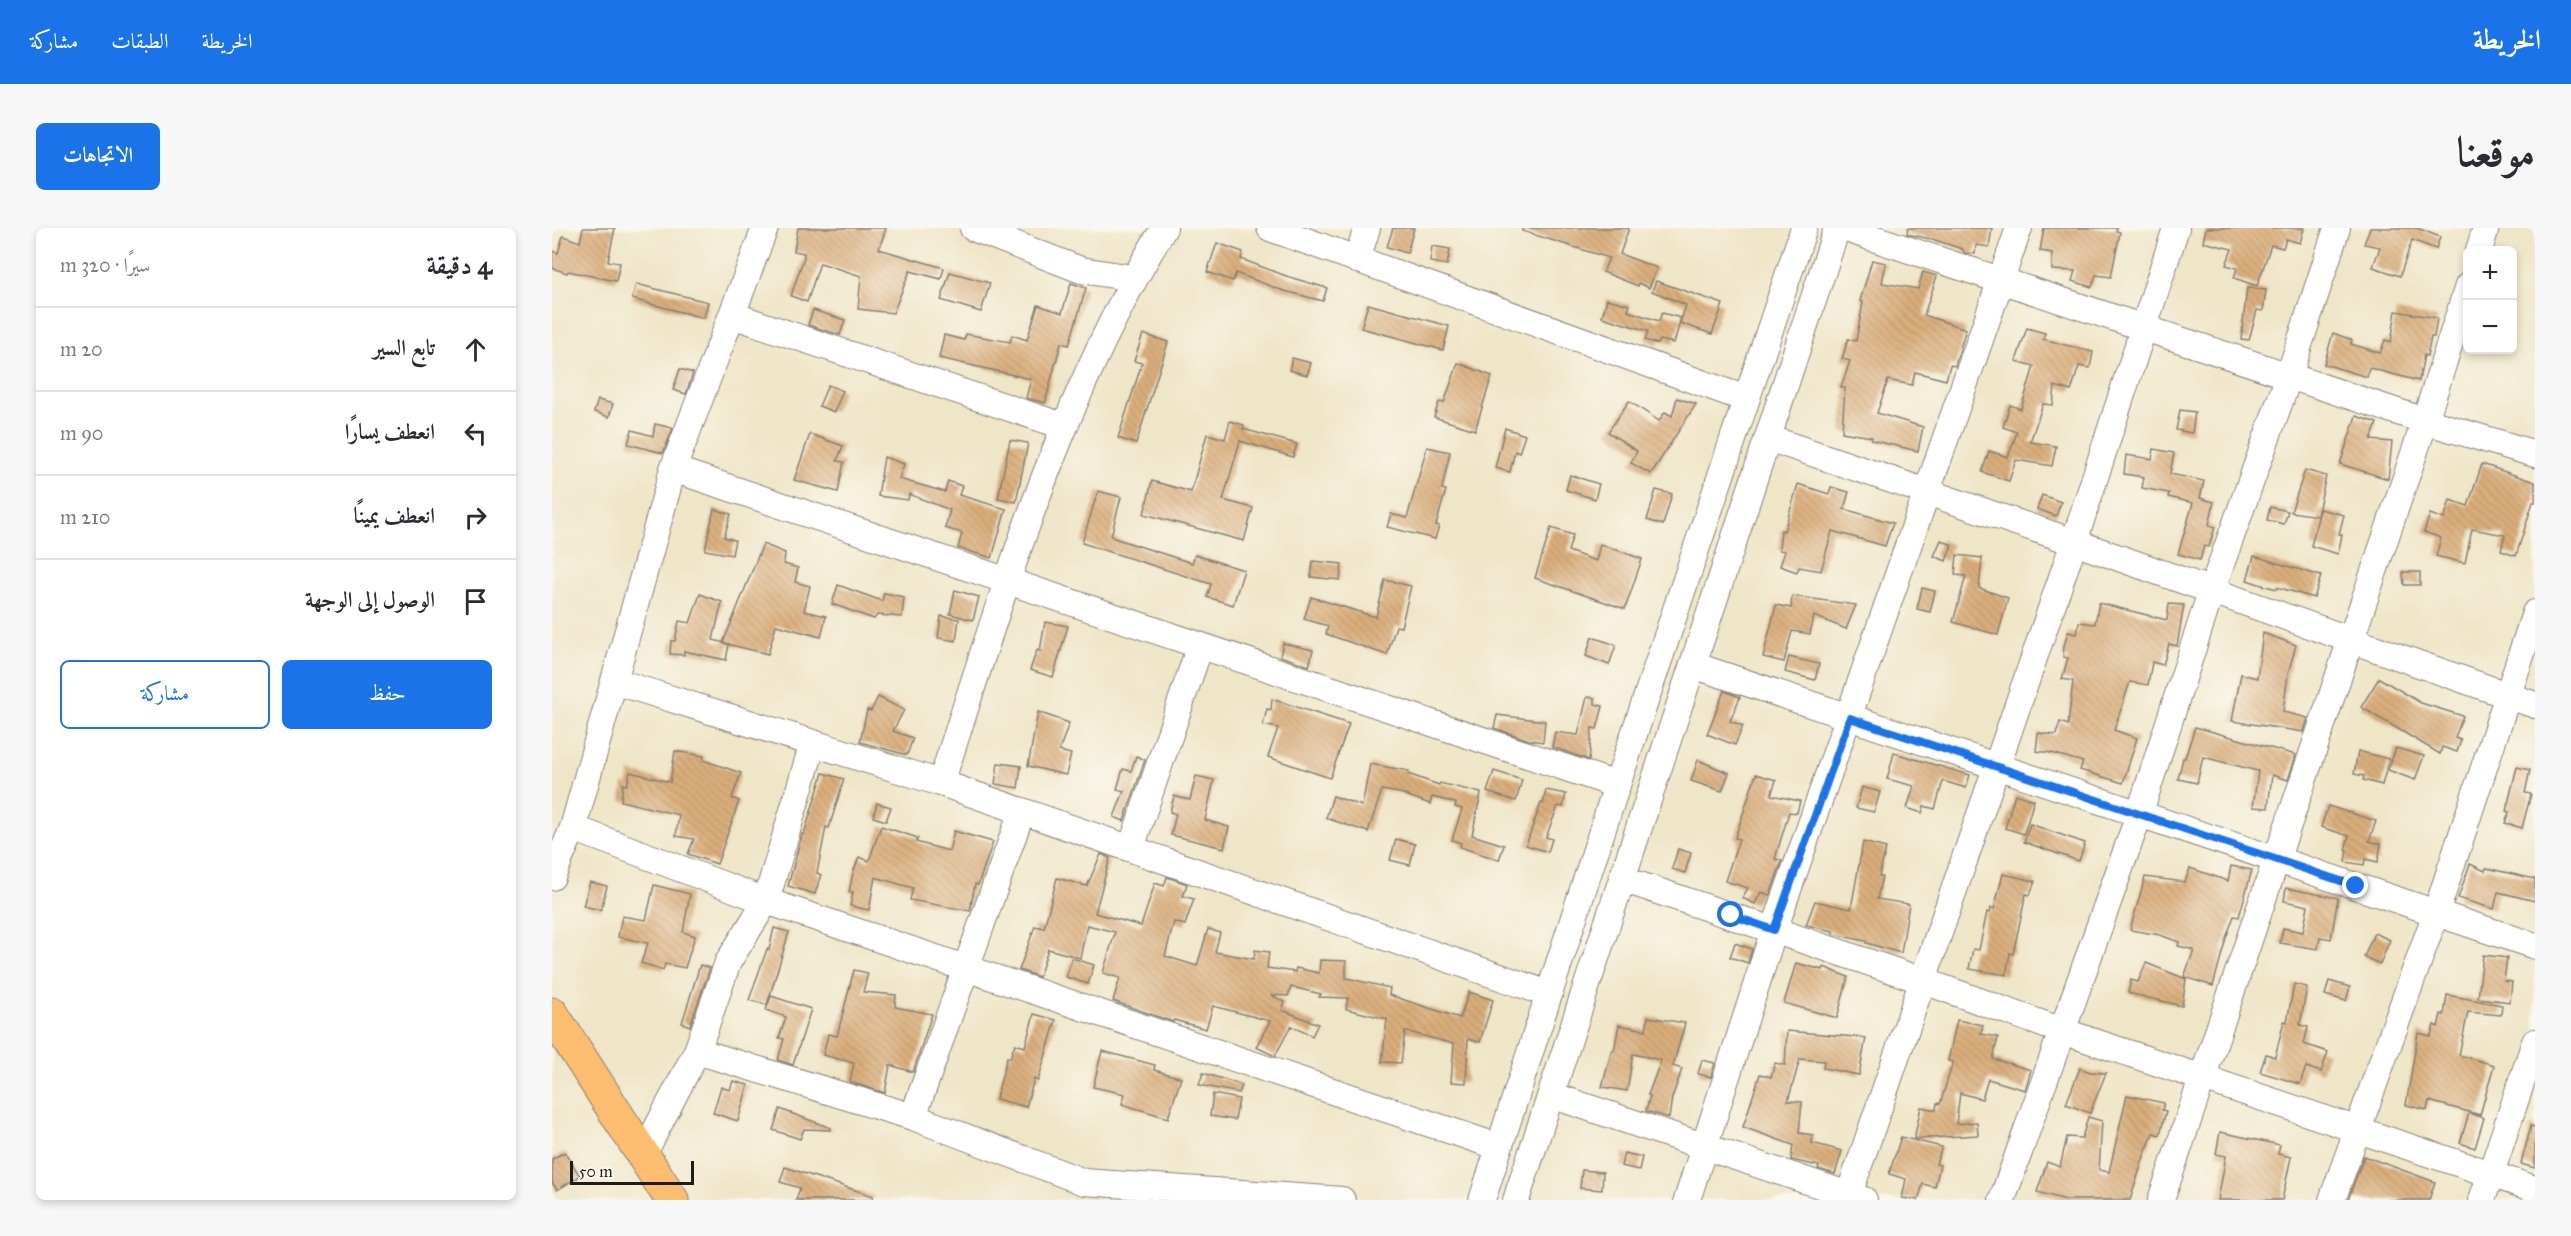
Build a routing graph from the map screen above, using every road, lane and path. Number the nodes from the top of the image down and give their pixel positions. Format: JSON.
{"nodes":[{"id":1,"x":765,"y":228,"type":"edge"},
{"id":2,"x":973,"y":228,"type":"edge"},
{"id":3,"x":1164,"y":228,"type":"edge"},
{"id":4,"x":1270,"y":228,"type":"edge"},
{"id":5,"x":1367,"y":228,"type":"edge"},
{"id":6,"x":1804,"y":228,"type":"edge"},
{"id":7,"x":1837,"y":228,"type":"edge"},
{"id":8,"x":1843,"y":228,"type":"edge"},
{"id":9,"x":2019,"y":228,"type":"edge"},
{"id":10,"x":2176,"y":228,"type":"edge"},
{"id":11,"x":2337,"y":228,"type":"edge"},
{"id":12,"x":2486,"y":228,"type":"edge"},
{"id":13,"x":2480,"y":246,"type":"edge"},
{"id":14,"x":1356,"y":260,"type":"junction"},
{"id":15,"x":1133,"y":278,"type":"junction"},
{"id":16,"x":2000,"y":280,"type":"junction"},
{"id":17,"x":2464,"y":300,"type":"edge"},
{"id":18,"x":732,"y":315,"type":"junction"},
{"id":19,"x":2143,"y":328,"type":"junction"},
{"id":20,"x":2289,"y":376,"type":"junction"},
{"id":21,"x":1746,"y":399,"type":"junction"},
{"id":22,"x":2425,"y":421,"type":"junction"},
{"id":23,"x":1063,"y":426,"type":"junction"},
{"id":24,"x":1768,"y":438,"type":"junction"},
{"id":25,"x":2535,"y":454,"type":"edge"},
{"id":26,"x":673,"y":469,"type":"junction"},
{"id":27,"x":1927,"y":491,"type":"junction"},
{"id":28,"x":2074,"y":542,"type":"junction"},
{"id":29,"x":1007,"y":581,"type":"junction"},
{"id":30,"x":2211,"y":592,"type":"junction"},
{"id":31,"x":2535,"y":613,"type":"edge"},
{"id":32,"x":2351,"y":639,"type":"junction"},
{"id":33,"x":1200,"y":645,"type":"junction"},
{"id":34,"x":1693,"y":665,"type":"junction"},
{"id":35,"x":614,"y":681,"type":"junction"},
{"id":36,"x":2507,"y":696,"type":"junction"},
{"id":37,"x":2535,"y":705,"type":"edge"},
{"id":38,"x":1850,"y":718,"type":"junction"},
{"id":39,"x":813,"y":743,"type":"junction"},
{"id":40,"x":1997,"y":767,"type":"junction"},
{"id":41,"x":941,"y":783,"type":"junction"},
{"id":42,"x":1617,"y":785,"type":"junction"},
{"id":43,"x":1022,"y":811,"type":"junction"},
{"id":44,"x":2139,"y":815,"type":"junction"},
{"id":45,"x":573,"y":828,"type":"junction"},
{"id":46,"x":1131,"y":848,"type":"junction"},
{"id":47,"x":2277,"y":860,"type":"junction"},
{"id":48,"x":552,"y":877,"type":"edge"},
{"id":49,"x":1622,"y":879,"type":"junction"},
{"id":50,"x":766,"y":901,"type":"junction"},
{"id":51,"x":2436,"y":913,"type":"junction"},
{"id":52,"x":1774,"y":930,"type":"junction"},
{"id":53,"x":2535,"y":946,"type":"edge"},
{"id":54,"x":967,"y":969,"type":"junction"},
{"id":55,"x":1921,"y":980,"type":"junction"},
{"id":56,"x":1549,"y":994,"type":"junction"},
{"id":57,"x":552,"y":1014,"type":"edge"},
{"id":58,"x":2062,"y":1031,"type":"junction"},
{"id":59,"x":2535,"y":1042,"type":"edge"},
{"id":60,"x":697,"y":1051,"type":"junction"},
{"id":61,"x":2204,"y":1078,"type":"junction"},
{"id":62,"x":1551,"y":1095,"type":"junction"},
{"id":63,"x":913,"y":1117,"type":"junction"},
{"id":64,"x":2357,"y":1129,"type":"junction"},
{"id":65,"x":1499,"y":1147,"type":"junction"},
{"id":66,"x":1705,"y":1147,"type":"junction"},
{"id":67,"x":643,"y":1155,"type":"junction"},
{"id":68,"x":2491,"y":1173,"type":"junction"},
{"id":69,"x":2535,"y":1189,"type":"edge"},
{"id":70,"x":1110,"y":1192,"type":"edge"},
{"id":71,"x":1853,"y":1198,"type":"edge"},
{"id":72,"x":672,"y":1200,"type":"edge"},
{"id":73,"x":1342,"y":1200,"type":"edge"},
{"id":74,"x":1482,"y":1200,"type":"edge"},
{"id":75,"x":1516,"y":1200,"type":"edge"},
{"id":76,"x":1687,"y":1200,"type":"edge"},
{"id":77,"x":2002,"y":1200,"type":"edge"},
{"id":78,"x":2161,"y":1200,"type":"edge"},
{"id":79,"x":2332,"y":1200,"type":"edge"},
{"id":80,"x":2482,"y":1200,"type":"edge"}],
"edges":[{"from":1,"to":18,"type":"street"},
{"from":2,"to":15,"type":"street"},
{"from":3,"to":15,"type":"street"},
{"from":4,"to":14,"type":"street"},
{"from":5,"to":14,"type":"street"},
{"from":6,"to":21,"type":"street"},
{"from":7,"to":24,"type":"street"},
{"from":8,"to":16,"type":"street"},
{"from":9,"to":16,"type":"street"},
{"from":10,"to":19,"type":"street"},
{"from":11,"to":20,"type":"street"},
{"from":12,"to":13,"type":"street"},
{"from":14,"to":21,"type":"street"},
{"from":15,"to":23,"type":"street"},
{"from":16,"to":19,"type":"street"},
{"from":16,"to":27,"type":"street"},
{"from":17,"to":22,"type":"street"},
{"from":18,"to":23,"type":"street"},
{"from":18,"to":26,"type":"street"},
{"from":19,"to":20,"type":"street"},
{"from":19,"to":28,"type":"street"},
{"from":20,"to":22,"type":"street"},
{"from":20,"to":30,"type":"street"},
{"from":21,"to":42,"type":"street"},
{"from":22,"to":25,"type":"street"},
{"from":22,"to":32,"type":"street"},
{"from":23,"to":29,"type":"street"},
{"from":24,"to":27,"type":"street"},
{"from":24,"to":34,"type":"street"},
{"from":26,"to":29,"type":"street"},
{"from":26,"to":35,"type":"street"},
{"from":27,"to":28,"type":"street"},
{"from":27,"to":38,"type":"street"},
{"from":28,"to":30,"type":"street"},
{"from":28,"to":40,"type":"street"},
{"from":29,"to":33,"type":"street"},
{"from":29,"to":41,"type":"street"},
{"from":30,"to":32,"type":"street"},
{"from":30,"to":44,"type":"street"},
{"from":31,"to":36,"type":"street"},
{"from":32,"to":36,"type":"street"},
{"from":32,"to":47,"type":"street"},
{"from":33,"to":42,"type":"street"},
{"from":33,"to":46,"type":"street"},
{"from":34,"to":38,"type":"street"},
{"from":34,"to":49,"type":"street"},
{"from":35,"to":39,"type":"street"},
{"from":35,"to":45,"type":"street"},
{"from":36,"to":37,"type":"street"},
{"from":36,"to":51,"type":"street"},
{"from":38,"to":40,"type":"street"},
{"from":38,"to":52,"type":"street"},
{"from":39,"to":41,"type":"street"},
{"from":39,"to":50,"type":"street"},
{"from":40,"to":44,"type":"street"},
{"from":40,"to":55,"type":"street"},
{"from":41,"to":43,"type":"street"},
{"from":42,"to":56,"type":"street"},
{"from":43,"to":46,"type":"street"},
{"from":43,"to":54,"type":"street"},
{"from":44,"to":47,"type":"street"},
{"from":44,"to":58,"type":"street"},
{"from":45,"to":48,"type":"street"},
{"from":45,"to":50,"type":"street"},
{"from":46,"to":56,"type":"street"},
{"from":47,"to":51,"type":"street"},
{"from":47,"to":61,"type":"street"},
{"from":49,"to":52,"type":"street"},
{"from":49,"to":62,"type":"street"},
{"from":50,"to":54,"type":"street"},
{"from":50,"to":60,"type":"street"},
{"from":51,"to":53,"type":"street"},
{"from":51,"to":64,"type":"street"},
{"from":52,"to":55,"type":"street"},
{"from":52,"to":66,"type":"street"},
{"from":54,"to":63,"type":"street"},
{"from":54,"to":65,"type":"street"},
{"from":55,"to":58,"type":"street"},
{"from":55,"to":71,"type":"street"},
{"from":56,"to":65,"type":"street"},
{"from":57,"to":67,"type":"highway"},
{"from":58,"to":61,"type":"street"},
{"from":58,"to":77,"type":"street"},
{"from":59,"to":68,"type":"street"},
{"from":60,"to":63,"type":"street"},
{"from":60,"to":67,"type":"street"},
{"from":61,"to":64,"type":"street"},
{"from":61,"to":78,"type":"street"},
{"from":62,"to":66,"type":"street"},
{"from":62,"to":75,"type":"street"},
{"from":63,"to":70,"type":"street"},
{"from":64,"to":68,"type":"street"},
{"from":64,"to":79,"type":"street"},
{"from":65,"to":74,"type":"street"},
{"from":66,"to":71,"type":"street"},
{"from":66,"to":76,"type":"street"},
{"from":67,"to":72,"type":"highway"},
{"from":68,"to":69,"type":"street"},
{"from":68,"to":80,"type":"street"},
{"from":70,"to":73,"type":"street"}]}
